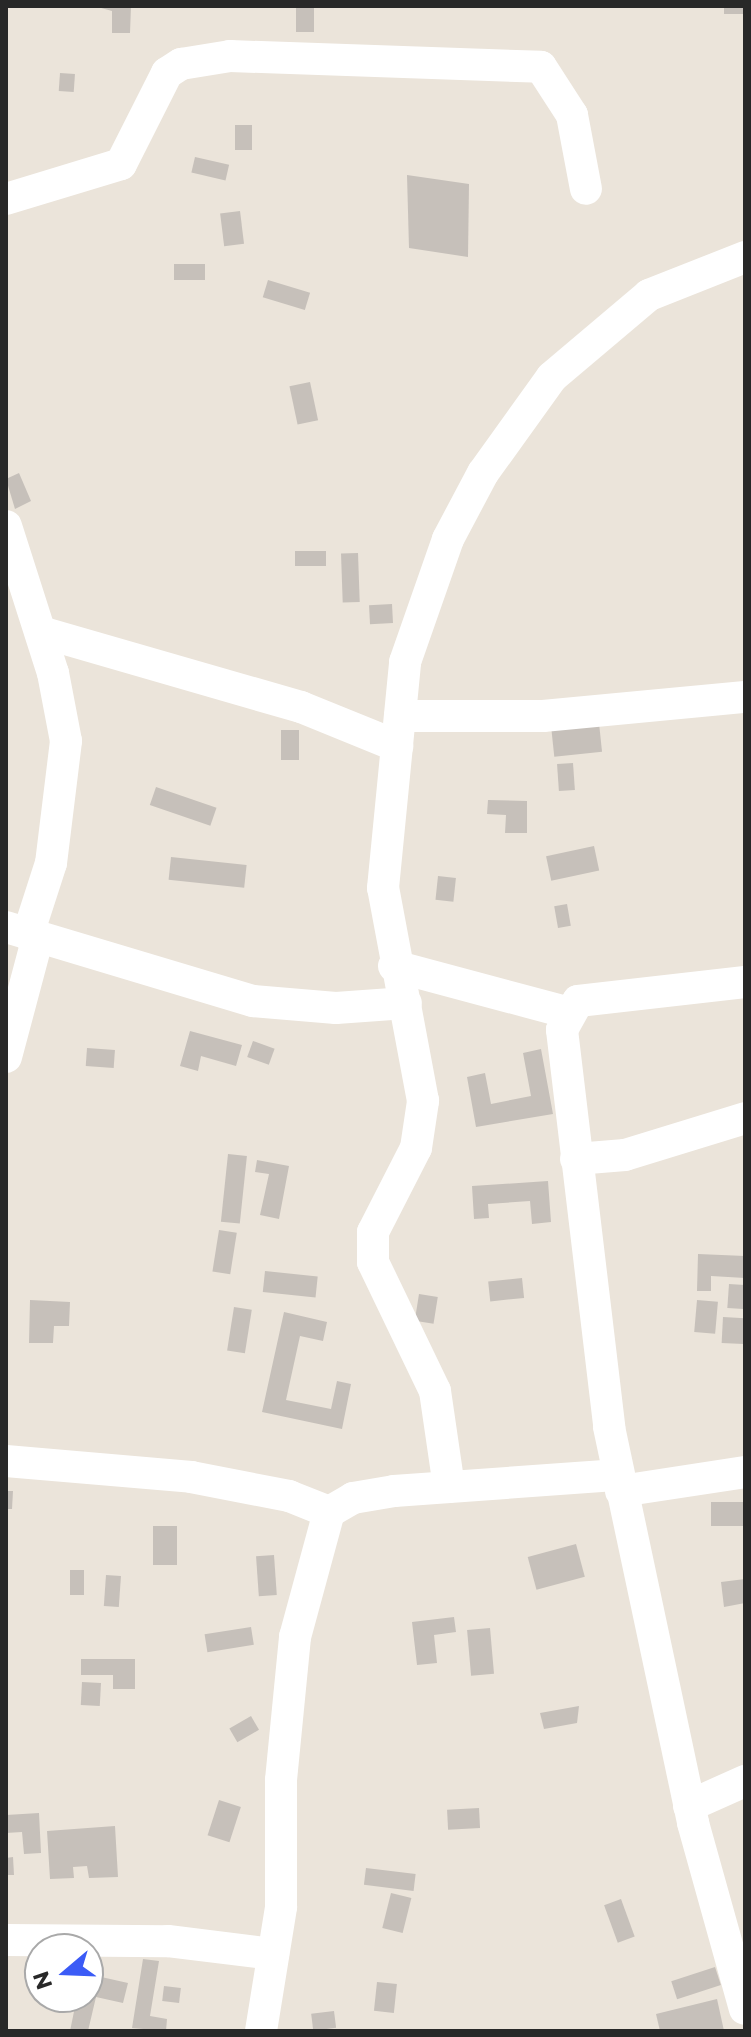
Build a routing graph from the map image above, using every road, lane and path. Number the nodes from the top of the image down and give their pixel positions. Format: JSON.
{"nodes":[{"id":1,"x":586,"y":189,"type":"dead end"},
{"id":2,"x":6,"y":199,"type":"edge"},
{"id":3,"x":745,"y":257,"type":"edge"},
{"id":4,"x":6,"y":526,"type":"edge"},
{"id":5,"x":41,"y":632,"type":"junction"},
{"id":6,"x":745,"y":697,"type":"edge"},
{"id":7,"x":399,"y":731,"type":"junction"},
{"id":8,"x":24,"y":932,"type":"edge"},
{"id":9,"x":394,"y":966,"type":"junction"},
{"id":10,"x":745,"y":982,"type":"edge"},
{"id":11,"x":406,"y":1003,"type":"junction"},
{"id":12,"x":566,"y":1012,"type":"junction"},
{"id":13,"x":6,"y":1057,"type":"edge"},
{"id":14,"x":745,"y":1118,"type":"edge"},
{"id":15,"x":576,"y":1159,"type":"junction"},
{"id":16,"x":6,"y":1461,"type":"edge"},
{"id":17,"x":745,"y":1472,"type":"edge"},
{"id":18,"x":620,"y":1483,"type":"junction"},
{"id":19,"x":449,"y":1487,"type":"junction"},
{"id":20,"x":329,"y":1512,"type":"junction"},
{"id":21,"x":745,"y":1781,"type":"edge"},
{"id":22,"x":689,"y":1806,"type":"junction"},
{"id":23,"x":6,"y":1940,"type":"edge"},
{"id":24,"x":273,"y":1954,"type":"junction"},
{"id":25,"x":745,"y":2009,"type":"edge"},
{"id":26,"x":261,"y":2031,"type":"edge"}],
"edges":[{"from":1,"to":2,"type":"street"},
{"from":3,"to":7,"type":"street"},
{"from":4,"to":5,"type":"street"},
{"from":5,"to":7,"type":"street"},
{"from":5,"to":8,"type":"street"},
{"from":6,"to":7,"type":"street"},
{"from":7,"to":9,"type":"street"},
{"from":8,"to":11,"type":"street"},
{"from":8,"to":13,"type":"street"},
{"from":9,"to":11,"type":"street"},
{"from":9,"to":12,"type":"street"},
{"from":10,"to":12,"type":"street"},
{"from":11,"to":19,"type":"street"},
{"from":12,"to":15,"type":"street"},
{"from":14,"to":15,"type":"street"},
{"from":15,"to":18,"type":"street"},
{"from":16,"to":20,"type":"street"},
{"from":17,"to":18,"type":"street"},
{"from":18,"to":19,"type":"street"},
{"from":18,"to":22,"type":"street"},
{"from":19,"to":20,"type":"street"},
{"from":20,"to":24,"type":"street"},
{"from":21,"to":22,"type":"street"},
{"from":22,"to":25,"type":"street"},
{"from":23,"to":24,"type":"street"},
{"from":24,"to":26,"type":"street"}]}
